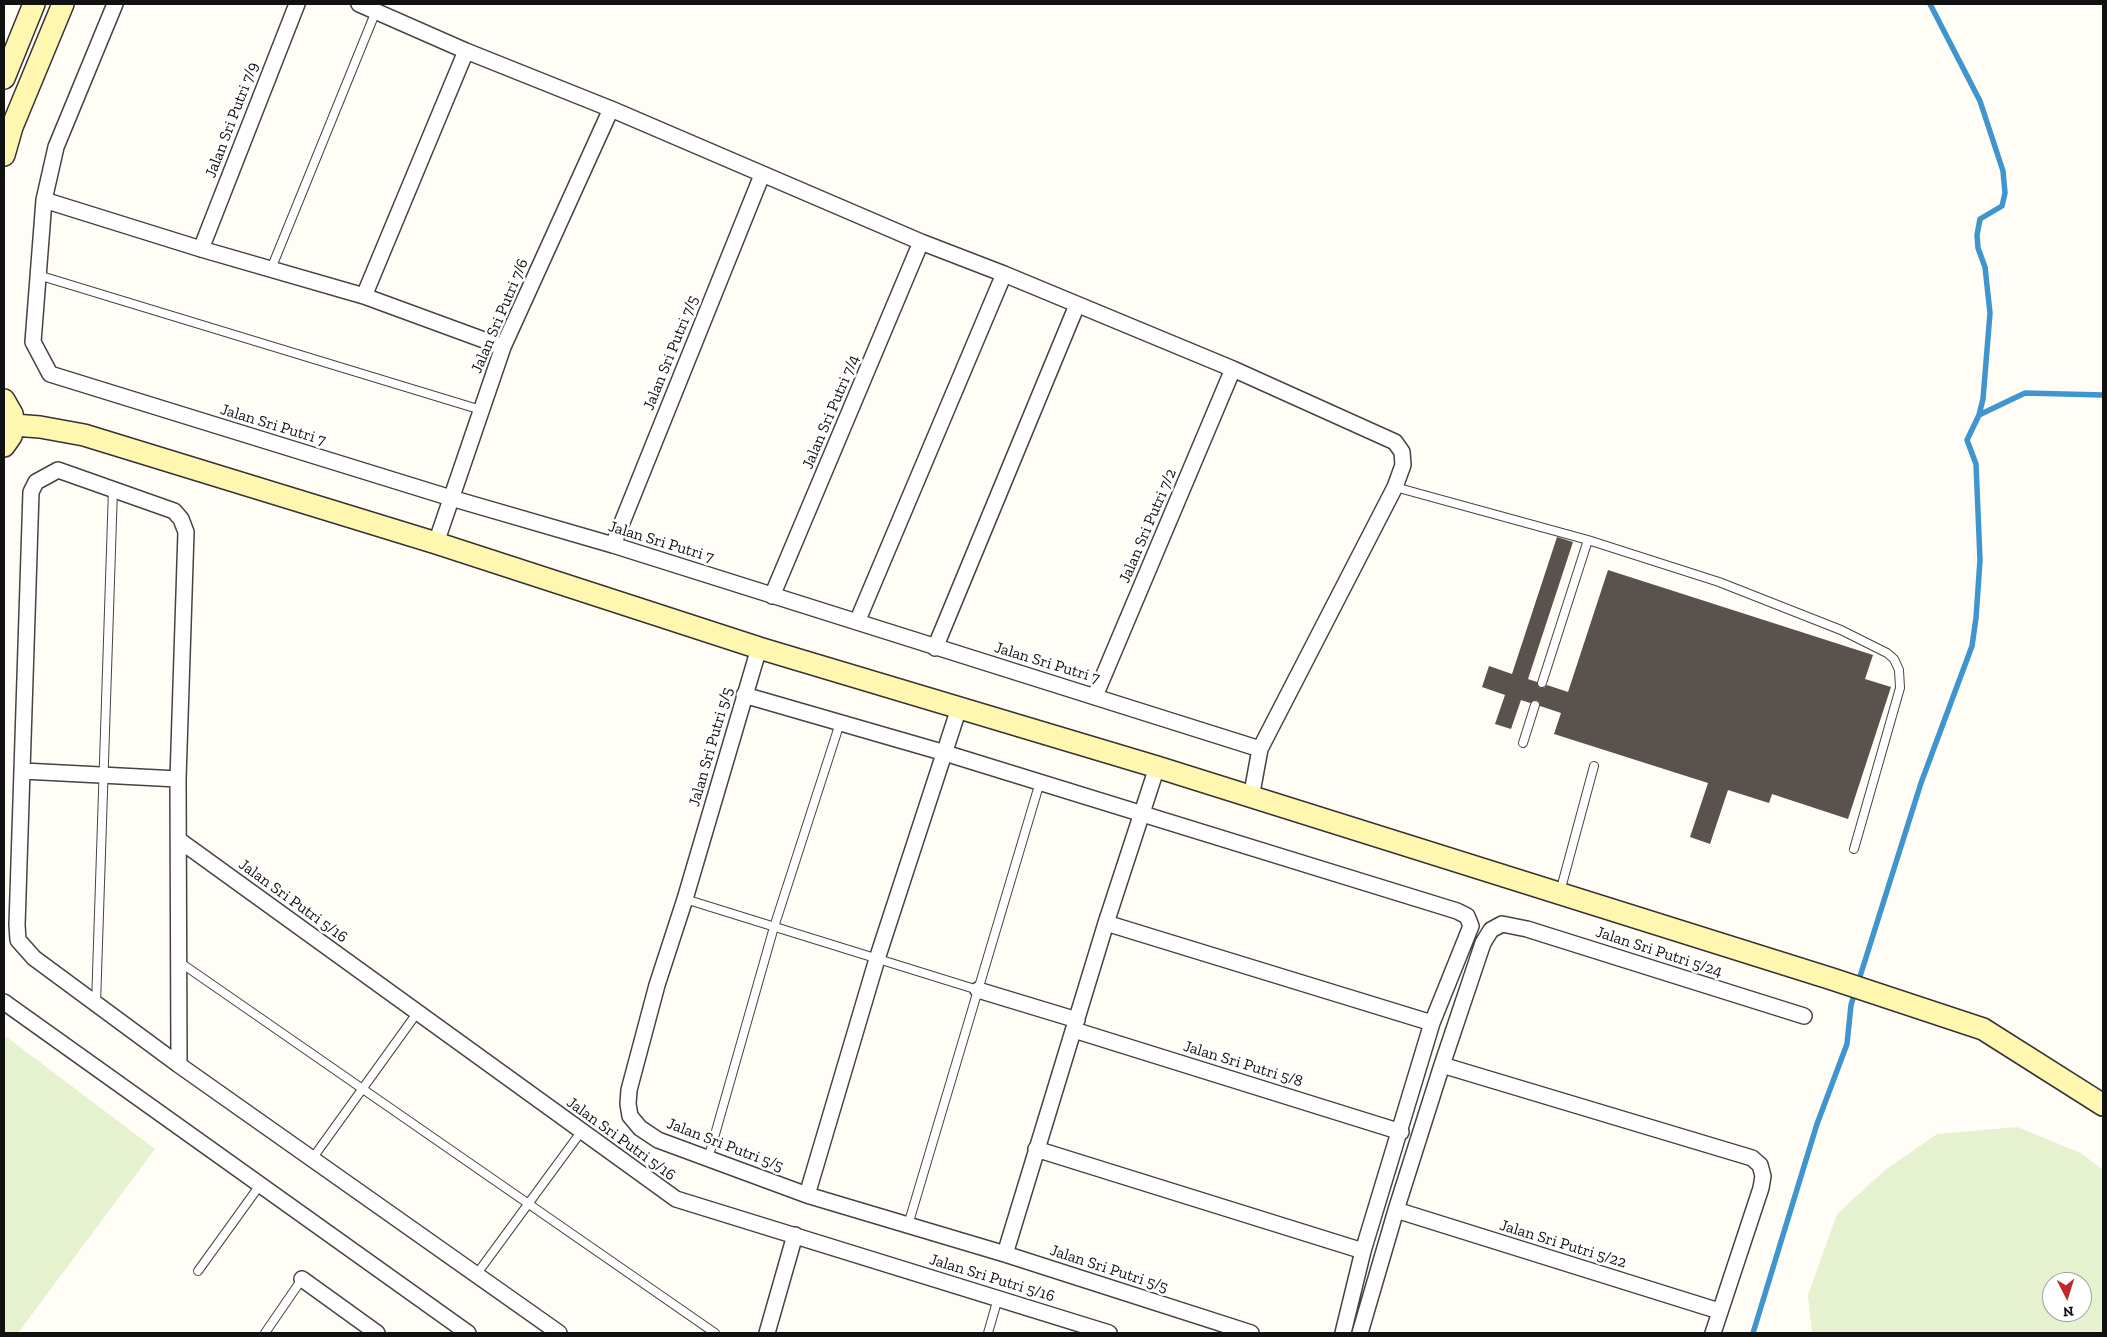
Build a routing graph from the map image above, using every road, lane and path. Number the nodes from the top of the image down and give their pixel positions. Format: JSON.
{"nodes":[{"id":1,"x":34,"y":4,"type":"edge"},
{"id":2,"x":63,"y":4,"type":"edge"},
{"id":3,"x":115,"y":4,"type":"edge"},
{"id":4,"x":297,"y":4,"type":"edge"},
{"id":5,"x":359,"y":4,"type":"edge"},
{"id":6,"x":376,"y":11,"type":"junction"},
{"id":7,"x":466,"y":51,"type":"junction"},
{"id":8,"x":4,"y":78,"type":"edge"},
{"id":9,"x":611,"y":109,"type":"junction"},
{"id":10,"x":4,"y":155,"type":"edge"},
{"id":11,"x":762,"y":175,"type":"junction"},
{"id":12,"x":44,"y":200,"type":"junction"},
{"id":13,"x":921,"y":242,"type":"junction"},
{"id":14,"x":201,"y":249,"type":"junction"},
{"id":15,"x":271,"y":269,"type":"junction"},
{"id":16,"x":1004,"y":274,"type":"junction"},
{"id":17,"x":38,"y":275,"type":"junction"},
{"id":18,"x":364,"y":296,"type":"junction"},
{"id":19,"x":1077,"y":305,"type":"junction"},
{"id":20,"x":503,"y":347,"type":"junction"},
{"id":21,"x":1233,"y":369,"type":"junction"},
{"id":22,"x":4,"y":400,"type":"edge"},
{"id":23,"x":481,"y":410,"type":"junction"},
{"id":24,"x":14,"y":425,"type":"junction"},
{"id":25,"x":4,"y":446,"type":"edge"},
{"id":26,"x":1395,"y":487,"type":"junction"},
{"id":27,"x":113,"y":489,"type":"junction"},
{"id":28,"x":451,"y":498,"type":"junction"},
{"id":29,"x":1588,"y":540,"type":"junction"},
{"id":30,"x":436,"y":543,"type":"junction"},
{"id":31,"x":613,"y":545,"type":"junction"},
{"id":32,"x":772,"y":596,"type":"junction"},
{"id":33,"x":857,"y":622,"type":"junction"},
{"id":34,"x":759,"y":648,"type":"junction"},
{"id":35,"x":935,"y":648,"type":"junction"},
{"id":36,"x":1542,"y":683,"type":"dead end"},
{"id":37,"x":744,"y":695,"type":"junction"},
{"id":38,"x":1095,"y":696,"type":"junction"},
{"id":39,"x":1535,"y":705,"type":"dead end"},
{"id":40,"x":958,"y":708,"type":"junction"},
{"id":41,"x":840,"y":723,"type":"junction"},
{"id":42,"x":1523,"y":743,"type":"dead end"},
{"id":43,"x":1260,"y":749,"type":"junction"},
{"id":44,"x":945,"y":753,"type":"junction"},
{"id":45,"x":1594,"y":766,"type":"dead end"},
{"id":46,"x":1157,"y":768,"type":"junction"},
{"id":47,"x":23,"y":771,"type":"junction"},
{"id":48,"x":102,"y":775,"type":"junction"},
{"id":49,"x":178,"y":778,"type":"junction"},
{"id":50,"x":1040,"y":782,"type":"junction"},
{"id":51,"x":1251,"y":798,"type":"junction"},
{"id":52,"x":1143,"y":814,"type":"junction"},
{"id":53,"x":179,"y":840,"type":"junction"},
{"id":54,"x":1854,"y":849,"type":"dead end"},
{"id":55,"x":1559,"y":894,"type":"junction"},
{"id":56,"x":685,"y":899,"type":"junction"},
{"id":57,"x":1106,"y":923,"type":"junction"},
{"id":58,"x":774,"y":927,"type":"junction"},
{"id":59,"x":877,"y":959,"type":"junction"},
{"id":60,"x":178,"y":961,"type":"junction"},
{"id":61,"x":978,"y":990,"type":"junction"},
{"id":62,"x":4,"y":1002,"type":"edge"},
{"id":63,"x":96,"y":1004,"type":"junction"},
{"id":64,"x":417,"y":1013,"type":"junction"},
{"id":65,"x":1804,"y":1016,"type":"dead end"},
{"id":66,"x":1432,"y":1023,"type":"junction"},
{"id":67,"x":1076,"y":1025,"type":"junction"},
{"id":68,"x":179,"y":1065,"type":"junction"},
{"id":69,"x":1442,"y":1065,"type":"junction"},
{"id":70,"x":362,"y":1089,"type":"junction"},
{"id":71,"x":2103,"y":1105,"type":"edge"},
{"id":72,"x":581,"y":1132,"type":"junction"},
{"id":73,"x":1400,"y":1132,"type":"junction"},
{"id":74,"x":1036,"y":1149,"type":"junction"},
{"id":75,"x":312,"y":1159,"type":"junction"},
{"id":76,"x":708,"y":1159,"type":"junction"},
{"id":77,"x":260,"y":1185,"type":"junction"},
{"id":78,"x":807,"y":1195,"type":"junction"},
{"id":79,"x":528,"y":1203,"type":"junction"},
{"id":80,"x":1396,"y":1210,"type":"junction"},
{"id":81,"x":908,"y":1225,"type":"junction"},
{"id":82,"x":795,"y":1235,"type":"junction"},
{"id":83,"x":1363,"y":1251,"type":"junction"},
{"id":84,"x":1005,"y":1254,"type":"junction"},
{"id":85,"x":198,"y":1271,"type":"dead end"},
{"id":86,"x":476,"y":1275,"type":"junction"},
{"id":87,"x":302,"y":1279,"type":"joint"},
{"id":88,"x":998,"y":1298,"type":"junction"},
{"id":89,"x":1719,"y":1311,"type":"junction"},
{"id":90,"x":265,"y":1333,"type":"edge"},
{"id":91,"x":377,"y":1333,"type":"edge"},
{"id":92,"x":468,"y":1333,"type":"edge"},
{"id":93,"x":560,"y":1333,"type":"edge"},
{"id":94,"x":715,"y":1333,"type":"edge"},
{"id":95,"x":767,"y":1333,"type":"edge"},
{"id":96,"x":988,"y":1333,"type":"edge"},
{"id":97,"x":1109,"y":1333,"type":"edge"},
{"id":98,"x":1251,"y":1333,"type":"edge"},
{"id":99,"x":1343,"y":1333,"type":"edge"},
{"id":100,"x":1360,"y":1333,"type":"edge"},
{"id":101,"x":1713,"y":1333,"type":"edge"}],
"edges":[{"from":1,"to":8,"type":"street"},
{"from":2,"to":10,"type":"street"},
{"from":3,"to":12,"type":"street"},
{"from":4,"to":14,"type":"street","name":"Jalan Sri Putri 7/9"},
{"from":5,"to":6,"type":"street"},
{"from":6,"to":7,"type":"street"},
{"from":6,"to":15,"type":"lane"},
{"from":7,"to":9,"type":"street"},
{"from":7,"to":18,"type":"street"},
{"from":9,"to":11,"type":"street"},
{"from":9,"to":20,"type":"street","name":"Jalan Sri Putri 7/6"},
{"from":11,"to":13,"type":"street"},
{"from":11,"to":31,"type":"street","name":"Jalan Sri Putri 7/5"},
{"from":12,"to":14,"type":"street"},
{"from":12,"to":17,"type":"street"},
{"from":13,"to":16,"type":"street"},
{"from":13,"to":32,"type":"street","name":"Jalan Sri Putri 7/4"},
{"from":14,"to":15,"type":"street"},
{"from":15,"to":18,"type":"street"},
{"from":16,"to":19,"type":"street"},
{"from":16,"to":33,"type":"street"},
{"from":17,"to":23,"type":"lane"},
{"from":17,"to":28,"type":"street","name":"Jalan Sri Putri 7"},
{"from":18,"to":20,"type":"street"},
{"from":19,"to":21,"type":"street"},
{"from":19,"to":35,"type":"street"},
{"from":20,"to":23,"type":"street","name":"Jalan Sri Putri 7/6"},
{"from":21,"to":26,"type":"street"},
{"from":21,"to":38,"type":"street","name":"Jalan Sri Putri 7/2"},
{"from":22,"to":24,"type":"street"},
{"from":23,"to":28,"type":"street","name":"Jalan Sri Putri 7/6"},
{"from":24,"to":25,"type":"street"},
{"from":24,"to":30,"type":"street"},
{"from":26,"to":29,"type":"lane"},
{"from":26,"to":43,"type":"street"},
{"from":27,"to":47,"type":"street"},
{"from":27,"to":48,"type":"lane"},
{"from":27,"to":49,"type":"street"},
{"from":28,"to":30,"type":"street","name":"Jalan Sri Putri 7/6"},
{"from":28,"to":31,"type":"street","name":"Jalan Sri Putri 7"},
{"from":29,"to":36,"type":"lane"},
{"from":29,"to":54,"type":"lane"},
{"from":30,"to":34,"type":"street"},
{"from":31,"to":32,"type":"street","name":"Jalan Sri Putri 7"},
{"from":32,"to":33,"type":"street","name":"Jalan Sri Putri 7"},
{"from":33,"to":35,"type":"street","name":"Jalan Sri Putri 7"},
{"from":34,"to":37,"type":"street","name":"Jalan Sri Putri 5/5"},
{"from":34,"to":40,"type":"street"},
{"from":35,"to":38,"type":"street","name":"Jalan Sri Putri 7"},
{"from":37,"to":41,"type":"street"},
{"from":37,"to":56,"type":"street","name":"Jalan Sri Putri 5/5"},
{"from":38,"to":43,"type":"street","name":"Jalan Sri Putri 7"},
{"from":39,"to":42,"type":"lane"},
{"from":40,"to":44,"type":"street"},
{"from":40,"to":46,"type":"street"},
{"from":41,"to":44,"type":"street"},
{"from":41,"to":58,"type":"lane"},
{"from":43,"to":51,"type":"street"},
{"from":44,"to":50,"type":"street"},
{"from":44,"to":59,"type":"street"},
{"from":45,"to":55,"type":"lane"},
{"from":46,"to":51,"type":"street"},
{"from":46,"to":52,"type":"street"},
{"from":47,"to":48,"type":"street"},
{"from":47,"to":63,"type":"street"},
{"from":48,"to":49,"type":"street"},
{"from":48,"to":63,"type":"lane"},
{"from":49,"to":53,"type":"street"},
{"from":50,"to":52,"type":"street"},
{"from":50,"to":61,"type":"lane"},
{"from":51,"to":55,"type":"street"},
{"from":52,"to":57,"type":"street"},
{"from":52,"to":66,"type":"street"},
{"from":53,"to":60,"type":"street"},
{"from":53,"to":64,"type":"street","name":"Jalan Sri Putri 5/16"},
{"from":55,"to":71,"type":"street"},
{"from":56,"to":58,"type":"lane"},
{"from":56,"to":76,"type":"street","name":"Jalan Sri Putri 5/5"},
{"from":57,"to":66,"type":"street"},
{"from":57,"to":67,"type":"street"},
{"from":58,"to":59,"type":"lane"},
{"from":58,"to":76,"type":"lane"},
{"from":59,"to":61,"type":"lane"},
{"from":59,"to":78,"type":"street"},
{"from":60,"to":68,"type":"street"},
{"from":60,"to":70,"type":"lane"},
{"from":61,"to":67,"type":"street","name":"Jalan Sri Putri 5/8"},
{"from":61,"to":81,"type":"lane"},
{"from":62,"to":77,"type":"street"},
{"from":63,"to":68,"type":"street"},
{"from":64,"to":70,"type":"lane"},
{"from":64,"to":72,"type":"street","name":"Jalan Sri Putri 5/16"},
{"from":65,"to":69,"type":"street","name":"Jalan Sri Putri 5/24"},
{"from":66,"to":73,"type":"street"},
{"from":67,"to":73,"type":"street","name":"Jalan Sri Putri 5/8"},
{"from":67,"to":74,"type":"street"},
{"from":68,"to":75,"type":"street"},
{"from":69,"to":80,"type":"street"},
{"from":69,"to":89,"type":"street"},
{"from":70,"to":75,"type":"lane"},
{"from":70,"to":79,"type":"lane"},
{"from":72,"to":79,"type":"lane"},
{"from":72,"to":82,"type":"street","name":"Jalan Sri Putri 5/16"},
{"from":73,"to":83,"type":"street"},
{"from":74,"to":83,"type":"street"},
{"from":74,"to":84,"type":"street"},
{"from":75,"to":86,"type":"street"},
{"from":76,"to":78,"type":"street","name":"Jalan Sri Putri 5/5"},
{"from":77,"to":85,"type":"lane"},
{"from":77,"to":92,"type":"street"},
{"from":78,"to":81,"type":"street","name":"Jalan Sri Putri 5/5"},
{"from":79,"to":86,"type":"lane"},
{"from":79,"to":94,"type":"lane"},
{"from":80,"to":89,"type":"street","name":"Jalan Sri Putri 5/22"},
{"from":80,"to":100,"type":"street"},
{"from":81,"to":84,"type":"street","name":"Jalan Sri Putri 5/5"},
{"from":82,"to":88,"type":"street","name":"Jalan Sri Putri 5/16"},
{"from":82,"to":95,"type":"street"},
{"from":83,"to":99,"type":"street"},
{"from":84,"to":98,"type":"street","name":"Jalan Sri Putri 5/5"},
{"from":86,"to":93,"type":"street"},
{"from":87,"to":90,"type":"lane"},
{"from":87,"to":91,"type":"street"},
{"from":88,"to":96,"type":"lane"},
{"from":88,"to":97,"type":"street","name":"Jalan Sri Putri 5/16"},
{"from":89,"to":101,"type":"street"}]}
